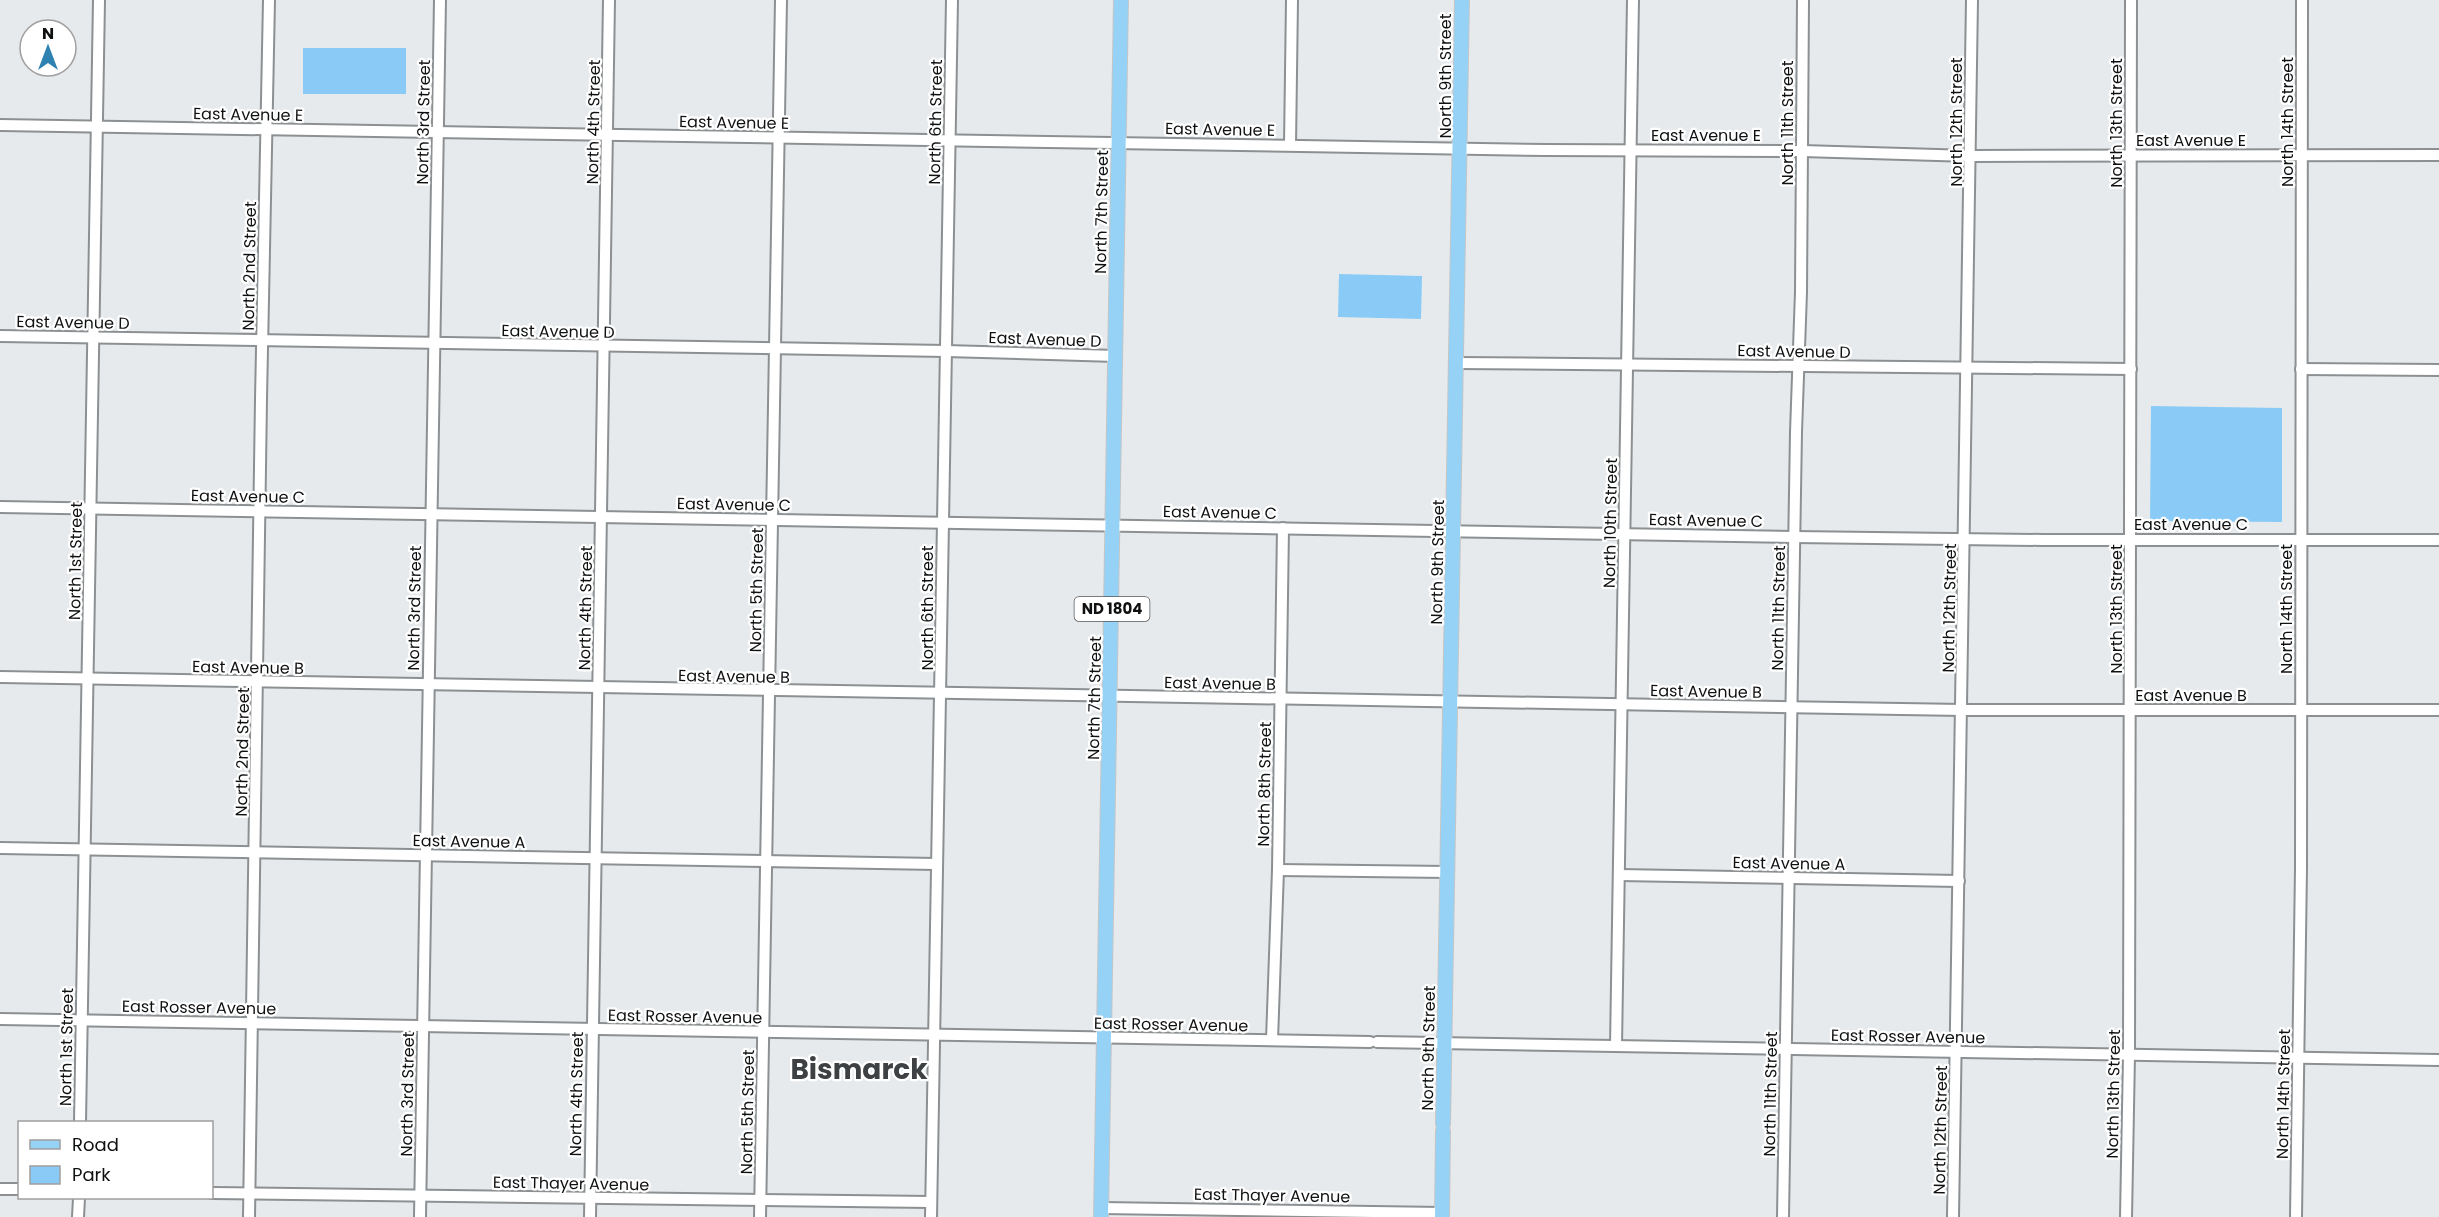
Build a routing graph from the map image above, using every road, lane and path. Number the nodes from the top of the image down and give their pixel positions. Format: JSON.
{"nodes":[{"id":1,"x":99,"y":0,"type":"edge"},
{"id":2,"x":269,"y":0,"type":"edge"},
{"id":3,"x":440,"y":0,"type":"edge"},
{"id":4,"x":609,"y":0,"type":"edge"},
{"id":5,"x":781,"y":0,"type":"edge"},
{"id":6,"x":952,"y":0,"type":"edge"},
{"id":7,"x":1121,"y":0,"type":"edge"},
{"id":8,"x":1292,"y":0,"type":"edge"},
{"id":9,"x":1462,"y":0,"type":"edge"},
{"id":10,"x":1633,"y":0,"type":"edge"},
{"id":11,"x":1803,"y":0,"type":"edge"},
{"id":12,"x":1972,"y":0,"type":"edge"},
{"id":13,"x":2131,"y":0,"type":"edge"},
{"id":14,"x":2302,"y":0,"type":"edge"},
{"id":15,"x":0,"y":125,"type":"edge"},
{"id":16,"x":98,"y":126,"type":"junction"},
{"id":17,"x":267,"y":129,"type":"junction"},
{"id":18,"x":437,"y":133,"type":"junction"},
{"id":19,"x":608,"y":135,"type":"junction"},
{"id":20,"x":779,"y":137,"type":"junction"},
{"id":21,"x":949,"y":140,"type":"junction"},
{"id":22,"x":1118,"y":142,"type":"junction"},
{"id":23,"x":1290,"y":145,"type":"junction"},
{"id":24,"x":1461,"y":148,"type":"junction"},
{"id":25,"x":1630,"y":150,"type":"junction"},
{"id":26,"x":1802,"y":151,"type":"junction"},
{"id":27,"x":2132,"y":155,"type":"junction"},
{"id":28,"x":2302,"y":155,"type":"junction"},
{"id":29,"x":2439,"y":155,"type":"edge"},
{"id":30,"x":1971,"y":156,"type":"junction"},
{"id":31,"x":0,"y":336,"type":"edge"},
{"id":32,"x":93,"y":339,"type":"junction"},
{"id":33,"x":262,"y":340,"type":"junction"},
{"id":34,"x":434,"y":343,"type":"junction"},
{"id":35,"x":605,"y":347,"type":"junction"},
{"id":36,"x":776,"y":349,"type":"junction"},
{"id":37,"x":946,"y":351,"type":"junction"},
{"id":38,"x":1116,"y":356,"type":"junction"},
{"id":39,"x":1456,"y":363,"type":"junction"},
{"id":40,"x":1627,"y":363,"type":"junction"},
{"id":41,"x":1798,"y":365,"type":"junction"},
{"id":42,"x":1968,"y":368,"type":"junction"},
{"id":43,"x":2131,"y":369,"type":"junction"},
{"id":44,"x":2301,"y":369,"type":"junction"},
{"id":45,"x":2439,"y":370,"type":"edge"},
{"id":46,"x":0,"y":507,"type":"edge"},
{"id":47,"x":91,"y":509,"type":"junction"},
{"id":48,"x":260,"y":511,"type":"junction"},
{"id":49,"x":431,"y":514,"type":"junction"},
{"id":50,"x":602,"y":517,"type":"junction"},
{"id":51,"x":773,"y":520,"type":"junction"},
{"id":52,"x":942,"y":522,"type":"junction"},
{"id":53,"x":1113,"y":525,"type":"junction"},
{"id":54,"x":1283,"y":528,"type":"junction"},
{"id":55,"x":1454,"y":530,"type":"junction"},
{"id":56,"x":1625,"y":534,"type":"junction"},
{"id":57,"x":1794,"y":537,"type":"junction"},
{"id":58,"x":1965,"y":539,"type":"junction"},
{"id":59,"x":2131,"y":539,"type":"junction"},
{"id":60,"x":2301,"y":539,"type":"junction"},
{"id":61,"x":2439,"y":540,"type":"edge"},
{"id":62,"x":0,"y":678,"type":"edge"},
{"id":63,"x":87,"y":679,"type":"junction"},
{"id":64,"x":257,"y":682,"type":"junction"},
{"id":65,"x":428,"y":685,"type":"junction"},
{"id":66,"x":599,"y":688,"type":"junction"},
{"id":67,"x":770,"y":691,"type":"junction"},
{"id":68,"x":941,"y":693,"type":"junction"},
{"id":69,"x":1111,"y":696,"type":"junction"},
{"id":70,"x":1280,"y":699,"type":"junction"},
{"id":71,"x":1451,"y":702,"type":"junction"},
{"id":72,"x":1622,"y":705,"type":"junction"},
{"id":73,"x":1792,"y":707,"type":"junction"},
{"id":74,"x":1963,"y":710,"type":"junction"},
{"id":75,"x":2131,"y":710,"type":"junction"},
{"id":76,"x":2439,"y":710,"type":"edge"},
{"id":77,"x":2301,"y":711,"type":"junction"},
{"id":78,"x":0,"y":848,"type":"edge"},
{"id":79,"x":84,"y":850,"type":"junction"},
{"id":80,"x":255,"y":853,"type":"junction"},
{"id":81,"x":425,"y":855,"type":"junction"},
{"id":82,"x":596,"y":858,"type":"junction"},
{"id":83,"x":767,"y":861,"type":"junction"},
{"id":84,"x":937,"y":864,"type":"junction"},
{"id":85,"x":1278,"y":870,"type":"junction"},
{"id":86,"x":1448,"y":873,"type":"junction"},
{"id":87,"x":1619,"y":875,"type":"junction"},
{"id":88,"x":1788,"y":878,"type":"junction"},
{"id":89,"x":1959,"y":881,"type":"junction"},
{"id":90,"x":0,"y":1019,"type":"edge"},
{"id":91,"x":82,"y":1020,"type":"junction"},
{"id":92,"x":252,"y":1023,"type":"junction"},
{"id":93,"x":423,"y":1027,"type":"junction"},
{"id":94,"x":592,"y":1029,"type":"junction"},
{"id":95,"x":764,"y":1032,"type":"junction"},
{"id":96,"x":934,"y":1034,"type":"junction"},
{"id":97,"x":1104,"y":1037,"type":"junction"},
{"id":98,"x":1272,"y":1040,"type":"junction"},
{"id":99,"x":1445,"y":1044,"type":"junction"},
{"id":100,"x":1616,"y":1046,"type":"junction"},
{"id":101,"x":1786,"y":1049,"type":"junction"},
{"id":102,"x":1957,"y":1052,"type":"junction"},
{"id":103,"x":2129,"y":1055,"type":"junction"},
{"id":104,"x":2298,"y":1057,"type":"junction"},
{"id":105,"x":2439,"y":1060,"type":"edge"},
{"id":106,"x":80,"y":1121,"type":"edge"},
{"id":107,"x":0,"y":1189,"type":"edge"},
{"id":108,"x":18,"y":1190,"type":"edge"},
{"id":109,"x":213,"y":1193,"type":"edge"},
{"id":110,"x":249,"y":1194,"type":"junction"},
{"id":111,"x":420,"y":1196,"type":"junction"},
{"id":112,"x":590,"y":1198,"type":"junction"},
{"id":113,"x":79,"y":1199,"type":"edge"},
{"id":114,"x":760,"y":1201,"type":"junction"},
{"id":115,"x":931,"y":1202,"type":"junction"},
{"id":116,"x":1101,"y":1212,"type":"edge"},
{"id":117,"x":1271,"y":1214,"type":"edge"},
{"id":118,"x":1442,"y":1215,"type":"edge"},
{"id":119,"x":78,"y":1217,"type":"edge"},
{"id":120,"x":249,"y":1217,"type":"edge"},
{"id":121,"x":420,"y":1217,"type":"edge"},
{"id":122,"x":590,"y":1217,"type":"edge"},
{"id":123,"x":760,"y":1217,"type":"edge"},
{"id":124,"x":931,"y":1217,"type":"edge"},
{"id":125,"x":1783,"y":1217,"type":"edge"},
{"id":126,"x":1953,"y":1217,"type":"edge"},
{"id":127,"x":2126,"y":1217,"type":"edge"},
{"id":128,"x":2296,"y":1217,"type":"edge"}],
"edges":[{"from":1,"to":16,"type":"street","name":"North 1st Street"},
{"from":2,"to":17,"type":"street","name":"North 2nd Street"},
{"from":3,"to":18,"type":"street","name":"North 3rd Street"},
{"from":4,"to":19,"type":"street","name":"North 4th Street"},
{"from":5,"to":20,"type":"street","name":"North 5th Street"},
{"from":6,"to":21,"type":"street","name":"North 6th Street"},
{"from":7,"to":22,"type":"main road","name":"North 7th Street","number":"ND 1804"},
{"from":8,"to":23,"type":"street"},
{"from":9,"to":24,"type":"main road","name":"North 9th Street"},
{"from":10,"to":25,"type":"street","name":"North 10th Street"},
{"from":11,"to":26,"type":"street","name":"North 11th Street"},
{"from":12,"to":30,"type":"street","name":"North 12th Street"},
{"from":13,"to":27,"type":"street","name":"North 13th Street"},
{"from":14,"to":28,"type":"street","name":"North 14th Street"},
{"from":15,"to":16,"type":"street","name":"East Avenue E"},
{"from":16,"to":17,"type":"street","name":"East Avenue E"},
{"from":16,"to":32,"type":"street","name":"North 1st Street"},
{"from":17,"to":18,"type":"street","name":"East Avenue E"},
{"from":17,"to":33,"type":"street","name":"North 2nd Street"},
{"from":18,"to":19,"type":"street","name":"East Avenue E"},
{"from":18,"to":34,"type":"street","name":"North 3rd Street"},
{"from":19,"to":20,"type":"street","name":"East Avenue E"},
{"from":19,"to":35,"type":"street","name":"North 4th Street"},
{"from":20,"to":21,"type":"street","name":"East Avenue E"},
{"from":20,"to":36,"type":"street","name":"North 5th Street"},
{"from":21,"to":22,"type":"street","name":"East Avenue E"},
{"from":21,"to":37,"type":"street","name":"North 6th Street"},
{"from":22,"to":23,"type":"street","name":"East Avenue E"},
{"from":22,"to":38,"type":"main road","name":"North 7th Street","number":"ND 1804"},
{"from":23,"to":24,"type":"street","name":"East Avenue E"},
{"from":24,"to":25,"type":"street","name":"East Avenue E"},
{"from":24,"to":39,"type":"main road","name":"North 9th Street"},
{"from":25,"to":26,"type":"street","name":"East Avenue E"},
{"from":25,"to":40,"type":"street","name":"North 10th Street"},
{"from":26,"to":30,"type":"street","name":"East Avenue E"},
{"from":26,"to":41,"type":"street","name":"North 11th Street"},
{"from":27,"to":28,"type":"street","name":"East Avenue E"},
{"from":27,"to":30,"type":"street","name":"East Avenue E"},
{"from":27,"to":43,"type":"street","name":"North 13th Street"},
{"from":28,"to":29,"type":"street","name":"East Avenue E"},
{"from":28,"to":44,"type":"street","name":"North 14th Street"},
{"from":30,"to":42,"type":"street","name":"North 12th Street"},
{"from":31,"to":32,"type":"street","name":"East Avenue D"},
{"from":32,"to":33,"type":"street","name":"East Avenue D"},
{"from":32,"to":47,"type":"street","name":"North 1st Street"},
{"from":33,"to":34,"type":"street","name":"East Avenue D"},
{"from":33,"to":48,"type":"street","name":"North 2nd Street"},
{"from":34,"to":35,"type":"street","name":"East Avenue D"},
{"from":34,"to":49,"type":"street","name":"North 3rd Street"},
{"from":35,"to":36,"type":"street","name":"East Avenue D"},
{"from":35,"to":50,"type":"street","name":"North 4th Street"},
{"from":36,"to":37,"type":"street","name":"East Avenue D"},
{"from":36,"to":51,"type":"street","name":"North 5th Street"},
{"from":37,"to":38,"type":"street","name":"East Avenue D"},
{"from":37,"to":52,"type":"street","name":"North 6th Street"},
{"from":38,"to":53,"type":"main road","name":"North 7th Street","number":"ND 1804"},
{"from":39,"to":40,"type":"street","name":"East Avenue D"},
{"from":39,"to":55,"type":"main road","name":"North 9th Street"},
{"from":40,"to":41,"type":"street","name":"East Avenue D"},
{"from":40,"to":56,"type":"street","name":"North 10th Street"},
{"from":41,"to":42,"type":"street","name":"East Avenue D"},
{"from":41,"to":57,"type":"street","name":"North 11th Street"},
{"from":42,"to":43,"type":"street","name":"East Avenue D"},
{"from":42,"to":58,"type":"street","name":"North 12th Street"},
{"from":43,"to":59,"type":"street","name":"North 13th Street"},
{"from":44,"to":45,"type":"street"},
{"from":44,"to":60,"type":"street","name":"North 14th Street"},
{"from":46,"to":47,"type":"street","name":"East Avenue C"},
{"from":47,"to":48,"type":"street","name":"East Avenue C"},
{"from":47,"to":63,"type":"street","name":"North 1st Street"},
{"from":48,"to":49,"type":"street","name":"East Avenue C"},
{"from":48,"to":64,"type":"street","name":"North 2nd Street"},
{"from":49,"to":50,"type":"street","name":"East Avenue C"},
{"from":49,"to":65,"type":"street","name":"North 3rd Street"},
{"from":50,"to":51,"type":"street","name":"East Avenue C"},
{"from":50,"to":66,"type":"street","name":"North 4th Street"},
{"from":51,"to":52,"type":"street","name":"East Avenue C"},
{"from":51,"to":67,"type":"street","name":"North 5th Street"},
{"from":52,"to":53,"type":"street","name":"East Avenue C"},
{"from":52,"to":68,"type":"street","name":"North 6th Street"},
{"from":53,"to":54,"type":"street","name":"East Avenue C"},
{"from":53,"to":69,"type":"main road","name":"North 7th Street","number":"ND 1804"},
{"from":54,"to":55,"type":"street","name":"East Avenue C"},
{"from":54,"to":70,"type":"street","name":"North 8th Street"},
{"from":55,"to":56,"type":"street","name":"East Avenue C"},
{"from":55,"to":71,"type":"main road","name":"North 9th Street"},
{"from":56,"to":57,"type":"street","name":"East Avenue C"},
{"from":56,"to":72,"type":"street","name":"North 10th Street"},
{"from":57,"to":58,"type":"street","name":"East Avenue C"},
{"from":57,"to":73,"type":"street","name":"North 11th Street"},
{"from":58,"to":59,"type":"street","name":"East Avenue C"},
{"from":58,"to":74,"type":"street","name":"North 12th Street"},
{"from":59,"to":60,"type":"street","name":"East Avenue C"},
{"from":59,"to":75,"type":"street","name":"North 13th Street"},
{"from":60,"to":61,"type":"street","name":"East Avenue C"},
{"from":60,"to":77,"type":"street","name":"North 14th Street"},
{"from":62,"to":63,"type":"street","name":"East Avenue B"},
{"from":63,"to":64,"type":"street","name":"East Avenue B"},
{"from":63,"to":79,"type":"street","name":"North 1st Street"},
{"from":64,"to":65,"type":"street","name":"East Avenue B"},
{"from":64,"to":80,"type":"street","name":"North 2nd Street"},
{"from":65,"to":66,"type":"street","name":"East Avenue B"},
{"from":65,"to":81,"type":"street","name":"North 3rd Street"},
{"from":66,"to":67,"type":"street","name":"East Avenue B"},
{"from":66,"to":82,"type":"street","name":"North 4th Street"},
{"from":67,"to":68,"type":"street","name":"East Avenue B"},
{"from":67,"to":83,"type":"street","name":"North 5th Street"},
{"from":68,"to":69,"type":"street","name":"East Avenue B"},
{"from":68,"to":84,"type":"street","name":"North 6th Street"},
{"from":69,"to":70,"type":"street","name":"East Avenue B"},
{"from":69,"to":97,"type":"main road","name":"North 7th Street","number":"ND 1804"},
{"from":70,"to":71,"type":"street","name":"East Avenue B"},
{"from":70,"to":85,"type":"street","name":"North 8th Street"},
{"from":71,"to":72,"type":"street","name":"East Avenue B"},
{"from":71,"to":86,"type":"main road","name":"North 9th Street"},
{"from":72,"to":73,"type":"street","name":"East Avenue B"},
{"from":72,"to":87,"type":"street","name":"North 10th Street"},
{"from":73,"to":74,"type":"street","name":"East Avenue B"},
{"from":73,"to":88,"type":"street","name":"North 11th Street"},
{"from":74,"to":75,"type":"street","name":"East Avenue B"},
{"from":74,"to":89,"type":"street","name":"North 12th Street"},
{"from":75,"to":77,"type":"street","name":"East Avenue B"},
{"from":75,"to":103,"type":"street","name":"North 13th Street"},
{"from":76,"to":77,"type":"street","name":"East Avenue B"},
{"from":77,"to":104,"type":"street","name":"North 14th Street"},
{"from":78,"to":79,"type":"street","name":"East Avenue A"},
{"from":79,"to":80,"type":"street","name":"East Avenue A"},
{"from":79,"to":91,"type":"street","name":"North 1st Street"},
{"from":80,"to":81,"type":"street","name":"East Avenue A"},
{"from":80,"to":92,"type":"street","name":"North 2nd Street"},
{"from":81,"to":82,"type":"street","name":"East Avenue A"},
{"from":81,"to":93,"type":"street","name":"North 3rd Street"},
{"from":82,"to":83,"type":"street","name":"East Avenue A"},
{"from":82,"to":94,"type":"street","name":"North 4th Street"},
{"from":83,"to":84,"type":"street","name":"East Avenue A"},
{"from":83,"to":95,"type":"street","name":"North 5th Street"},
{"from":84,"to":96,"type":"street","name":"North 6th Street"},
{"from":85,"to":86,"type":"street"},
{"from":85,"to":98,"type":"street","name":"North 8th Street"},
{"from":86,"to":99,"type":"main road","name":"North 9th Street"},
{"from":87,"to":88,"type":"street","name":"East Avenue A"},
{"from":87,"to":100,"type":"street","name":"North 10th Street"},
{"from":88,"to":89,"type":"street","name":"East Avenue A"},
{"from":88,"to":101,"type":"street","name":"North 11th Street"},
{"from":89,"to":102,"type":"street","name":"North 12th Street"},
{"from":90,"to":91,"type":"street","name":"East Rosser Avenue"},
{"from":91,"to":92,"type":"street","name":"East Rosser Avenue"},
{"from":91,"to":106,"type":"street","name":"North 1st Street"},
{"from":92,"to":93,"type":"street","name":"East Rosser Avenue"},
{"from":92,"to":110,"type":"street","name":"North 2nd Street"},
{"from":93,"to":94,"type":"street","name":"East Rosser Avenue"},
{"from":93,"to":111,"type":"street","name":"North 3rd Street"},
{"from":94,"to":95,"type":"street","name":"East Rosser Avenue"},
{"from":94,"to":112,"type":"street","name":"North 4th Street"},
{"from":95,"to":96,"type":"street","name":"East Rosser Avenue"},
{"from":95,"to":114,"type":"street","name":"North 5th Street"},
{"from":96,"to":97,"type":"street","name":"East Rosser Avenue"},
{"from":96,"to":115,"type":"street","name":"North 6th Street"},
{"from":97,"to":98,"type":"street","name":"East Rosser Avenue"},
{"from":97,"to":116,"type":"main road","name":"North 7th Street","number":"ND 1804"},
{"from":98,"to":99,"type":"street","name":"East Rosser Avenue"},
{"from":99,"to":100,"type":"street","name":"East Rosser Avenue"},
{"from":99,"to":118,"type":"main road","name":"North 9th Street"},
{"from":100,"to":101,"type":"street","name":"East Rosser Avenue"},
{"from":101,"to":102,"type":"street","name":"East Rosser Avenue"},
{"from":101,"to":125,"type":"street","name":"North 11th Street"},
{"from":102,"to":103,"type":"street","name":"East Rosser Avenue"},
{"from":102,"to":126,"type":"street","name":"North 12th Street"},
{"from":103,"to":104,"type":"street","name":"East Rosser Avenue"},
{"from":103,"to":127,"type":"street","name":"North 13th Street"},
{"from":104,"to":105,"type":"street","name":"East Rosser Avenue"},
{"from":104,"to":128,"type":"street","name":"North 14th Street"},
{"from":107,"to":108,"type":"street"},
{"from":109,"to":110,"type":"street","name":"East Thayer Avenue"},
{"from":110,"to":111,"type":"street","name":"East Thayer Avenue"},
{"from":110,"to":120,"type":"street","name":"North 2nd Street"},
{"from":111,"to":112,"type":"street","name":"East Thayer Avenue"},
{"from":111,"to":121,"type":"street","name":"North 3rd Street"},
{"from":112,"to":114,"type":"street","name":"East Thayer Avenue"},
{"from":112,"to":122,"type":"street","name":"North 4th Street"},
{"from":113,"to":119,"type":"street"},
{"from":114,"to":115,"type":"street","name":"East Thayer Avenue"},
{"from":114,"to":123,"type":"street","name":"North 5th Street"},
{"from":115,"to":124,"type":"street","name":"North 6th Street"},
{"from":116,"to":117,"type":"street","name":"East Thayer Avenue"},
{"from":117,"to":118,"type":"street","name":"East Thayer Avenue"}]}
